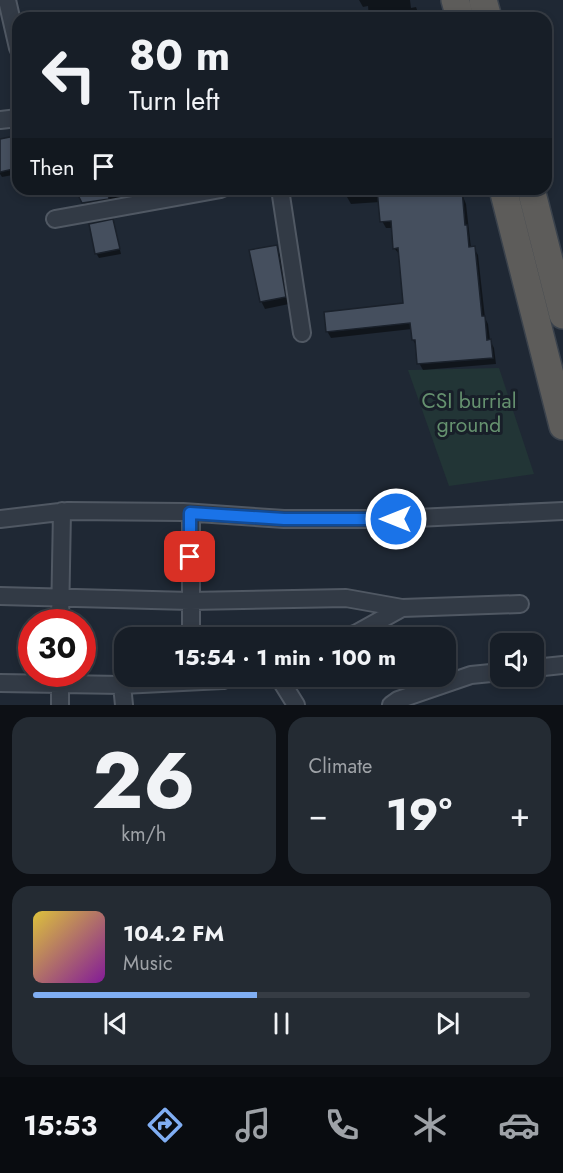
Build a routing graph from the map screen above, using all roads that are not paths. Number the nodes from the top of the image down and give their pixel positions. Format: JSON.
{"nodes":[{"id":1,"x":7,"y":0,"type":"edge"},
{"id":2,"x":12,"y":22,"type":"edge"},
{"id":3,"x":188,"y":195,"type":"edge"},
{"id":4,"x":281,"y":195,"type":"edge"},
{"id":5,"x":505,"y":195,"type":"edge"},
{"id":6,"x":533,"y":195,"type":"edge"},
{"id":7,"x":55,"y":219,"type":"dead end"},
{"id":8,"x":563,"y":315,"type":"edge"},
{"id":9,"x":302,"y":333,"type":"dead end"},
{"id":10,"x":563,"y":426,"type":"edge"},
{"id":11,"x":563,"y":511,"type":"edge"},
{"id":12,"x":62,"y":512,"type":"junction"},
{"id":13,"x":190,"y":513,"type":"junction"},
{"id":14,"x":0,"y":519,"type":"edge"},
{"id":15,"x":0,"y":596,"type":"edge"},
{"id":16,"x":60,"y":597,"type":"junction"},
{"id":17,"x":190,"y":601,"type":"junction"},
{"id":18,"x":520,"y":604,"type":"dead end"},
{"id":19,"x":402,"y":608,"type":"junction"},
{"id":20,"x":60,"y":609,"type":"edge"},
{"id":21,"x":190,"y":627,"type":"edge"},
{"id":22,"x":368,"y":627,"type":"edge"},
{"id":23,"x":563,"y":665,"type":"edge"},
{"id":24,"x":544,"y":667,"type":"edge"},
{"id":25,"x":490,"y":673,"type":"edge"},
{"id":26,"x":18,"y":682,"type":"edge"},
{"id":27,"x":96,"y":682,"type":"edge"},
{"id":28,"x":0,"y":683,"type":"edge"},
{"id":29,"x":114,"y":683,"type":"edge"},
{"id":30,"x":60,"y":687,"type":"edge"},
{"id":31,"x":122,"y":687,"type":"edge"},
{"id":32,"x":285,"y":687,"type":"edge"},
{"id":33,"x":60,"y":705,"type":"edge"},
{"id":34,"x":124,"y":705,"type":"edge"},
{"id":35,"x":296,"y":705,"type":"edge"},
{"id":36,"x":391,"y":705,"type":"edge"}],
"edges":[{"from":1,"to":2,"type":"street"},
{"from":3,"to":7,"type":"street"},
{"from":4,"to":9,"type":"street"},
{"from":5,"to":10,"type":"highway"},
{"from":6,"to":8,"type":"highway"},
{"from":11,"to":13,"type":"street"},
{"from":12,"to":13,"type":"street"},
{"from":12,"to":14,"type":"street"},
{"from":12,"to":16,"type":"street"},
{"from":13,"to":17,"type":"street"},
{"from":15,"to":16,"type":"street"},
{"from":16,"to":17,"type":"street"},
{"from":16,"to":20,"type":"street"},
{"from":17,"to":19,"type":"street"},
{"from":17,"to":21,"type":"street"},
{"from":18,"to":19,"type":"street"},
{"from":19,"to":22,"type":"street"},
{"from":23,"to":24,"type":"street"},
{"from":25,"to":36,"type":"street"},
{"from":26,"to":28,"type":"street"},
{"from":27,"to":29,"type":"street"},
{"from":30,"to":33,"type":"street"},
{"from":31,"to":34,"type":"street"},
{"from":32,"to":35,"type":"street"}]}
